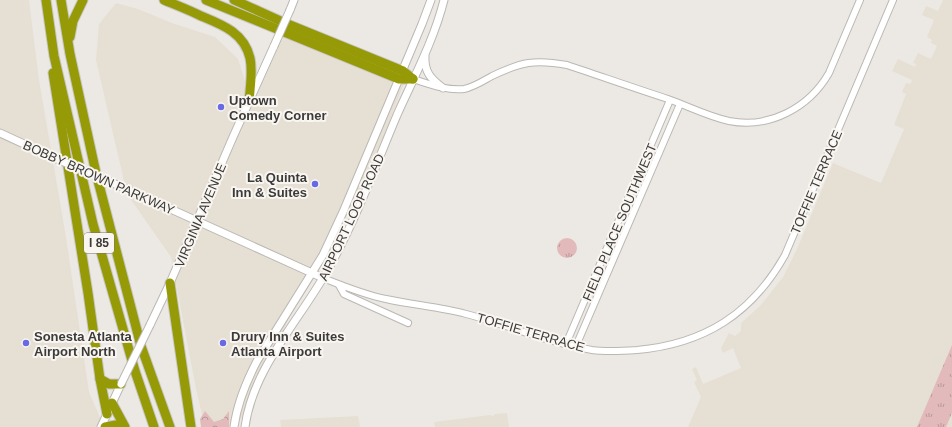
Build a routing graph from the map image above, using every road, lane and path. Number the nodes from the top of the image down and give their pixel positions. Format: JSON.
{"nodes":[{"id":1,"x":46,"y":0,"type":"edge"},
{"id":2,"x":61,"y":0,"type":"edge"},
{"id":3,"x":83,"y":0,"type":"edge"},
{"id":4,"x":164,"y":0,"type":"edge"},
{"id":5,"x":206,"y":0,"type":"edge"},
{"id":6,"x":234,"y":0,"type":"edge"},
{"id":7,"x":294,"y":0,"type":"edge"},
{"id":8,"x":431,"y":0,"type":"edge"},
{"id":9,"x":444,"y":0,"type":"edge"},
{"id":10,"x":860,"y":0,"type":"edge"},
{"id":11,"x":893,"y":0,"type":"edge"},
{"id":12,"x":68,"y":42,"type":"junction"},
{"id":13,"x":425,"y":52,"type":"junction"},
{"id":14,"x":54,"y":56,"type":"junction"},
{"id":15,"x":401,"y":75,"type":"junction"},
{"id":16,"x":412,"y":79,"type":"junction"},
{"id":17,"x":444,"y":88,"type":"junction"},
{"id":18,"x":670,"y":100,"type":"junction"},
{"id":19,"x":249,"y":102,"type":"junction"},
{"id":20,"x":680,"y":104,"type":"junction"},
{"id":21,"x":0,"y":133,"type":"edge"},
{"id":22,"x":636,"y":183,"type":"junction"},
{"id":23,"x":645,"y":186,"type":"junction"},
{"id":24,"x":197,"y":221,"type":"junction"},
{"id":25,"x":611,"y":240,"type":"junction"},
{"id":26,"x":620,"y":244,"type":"junction"},
{"id":27,"x":312,"y":274,"type":"junction"},
{"id":28,"x":323,"y":278,"type":"junction"},
{"id":29,"x":170,"y":283,"type":"junction"},
{"id":30,"x":340,"y":285,"type":"junction"},
{"id":31,"x":592,"y":285,"type":"junction"},
{"id":32,"x":600,"y":289,"type":"junction"},
{"id":33,"x":408,"y":323,"type":"dead end"},
{"id":34,"x":566,"y":344,"type":"junction"},
{"id":35,"x":576,"y":346,"type":"junction"},
{"id":36,"x":100,"y":379,"type":"junction"},
{"id":37,"x":121,"y":384,"type":"junction"},
{"id":38,"x":112,"y":403,"type":"junction"},
{"id":39,"x":107,"y":414,"type":"junction"},
{"id":40,"x":101,"y":427,"type":"edge"},
{"id":41,"x":105,"y":427,"type":"edge"},
{"id":42,"x":124,"y":427,"type":"edge"},
{"id":43,"x":154,"y":427,"type":"edge"},
{"id":44,"x":170,"y":427,"type":"edge"},
{"id":45,"x":192,"y":427,"type":"edge"},
{"id":46,"x":234,"y":427,"type":"edge"},
{"id":47,"x":245,"y":427,"type":"edge"}],
"edges":[{"from":1,"to":14,"type":"highway","number":"I 85"},
{"from":2,"to":12,"type":"highway","number":"I 85"},
{"from":3,"to":12,"type":"highway"},
{"from":4,"to":19,"type":"highway"},
{"from":5,"to":15,"type":"highway"},
{"from":6,"to":15,"type":"highway"},
{"from":7,"to":19,"type":"main road","name":"VIRGINIA AVENUE","bridge":true},
{"from":8,"to":15,"type":"main road","name":"AIRPORT LOOP ROAD"},
{"from":9,"to":13,"type":"main road","name":"AIRPORT LOOP ROAD"},
{"from":10,"to":20,"type":"street"},
{"from":11,"to":35,"type":"street","name":"TOFFIE TERRACE"},
{"from":12,"to":44,"type":"highway","number":"I 85"},
{"from":13,"to":16,"type":"main road","name":"AIRPORT LOOP ROAD"},
{"from":13,"to":17,"type":"main road"},
{"from":14,"to":36,"type":"highway"},
{"from":14,"to":43,"type":"highway","number":"I 85"},
{"from":15,"to":16,"type":"highway"},
{"from":15,"to":27,"type":"main road","name":"AIRPORT LOOP ROAD"},
{"from":16,"to":17,"type":"street"},
{"from":16,"to":28,"type":"main road","name":"AIRPORT LOOP ROAD"},
{"from":17,"to":18,"type":"street"},
{"from":18,"to":20,"type":"street"},
{"from":18,"to":22,"type":"street","name":"FIELD PLACE SOUTHWEST"},
{"from":19,"to":24,"type":"main road","name":"VIRGINIA AVENUE"},
{"from":20,"to":23,"type":"street","name":"FIELD PLACE SOUTHWEST"},
{"from":21,"to":24,"type":"main road","name":"BOBBY BROWN PARKWAY","bridge":true},
{"from":22,"to":23,"type":"street"},
{"from":22,"to":25,"type":"street","name":"FIELD PLACE SOUTHWEST"},
{"from":23,"to":26,"type":"street","name":"FIELD PLACE SOUTHWEST"},
{"from":24,"to":27,"type":"main road","name":"TOFFIE TERRACE"},
{"from":24,"to":29,"type":"main road","name":"VIRGINIA AVENUE"},
{"from":25,"to":26,"type":"street"},
{"from":25,"to":31,"type":"street","name":"FIELD PLACE SOUTHWEST"},
{"from":26,"to":32,"type":"street","name":"FIELD PLACE SOUTHWEST"},
{"from":27,"to":28,"type":"main road","name":"TOFFIE TERRACE"},
{"from":27,"to":46,"type":"main road","name":"AIRPORT LOOP ROAD"},
{"from":28,"to":30,"type":"street","name":"TOFFIE TERRACE"},
{"from":28,"to":47,"type":"main road","name":"AIRPORT LOOP ROAD"},
{"from":29,"to":37,"type":"main road","name":"VIRGINIA AVENUE","bridge":true},
{"from":29,"to":45,"type":"highway"},
{"from":30,"to":33,"type":"street"},
{"from":30,"to":34,"type":"street","name":"TOFFIE TERRACE"},
{"from":31,"to":32,"type":"street"},
{"from":31,"to":34,"type":"street","name":"FIELD PLACE SOUTHWEST"},
{"from":32,"to":35,"type":"street","name":"FIELD PLACE SOUTHWEST"},
{"from":34,"to":35,"type":"street","name":"TOFFIE TERRACE"},
{"from":36,"to":37,"type":"highway"},
{"from":36,"to":39,"type":"highway"},
{"from":37,"to":38,"type":"main road","name":"VIRGINIA AVENUE"},
{"from":38,"to":39,"type":"main road","name":"VIRGINIA AVENUE"},
{"from":38,"to":42,"type":"highway"},
{"from":39,"to":40,"type":"main road","name":"VIRGINIA AVENUE"},
{"from":41,"to":42,"type":"highway"}]}
